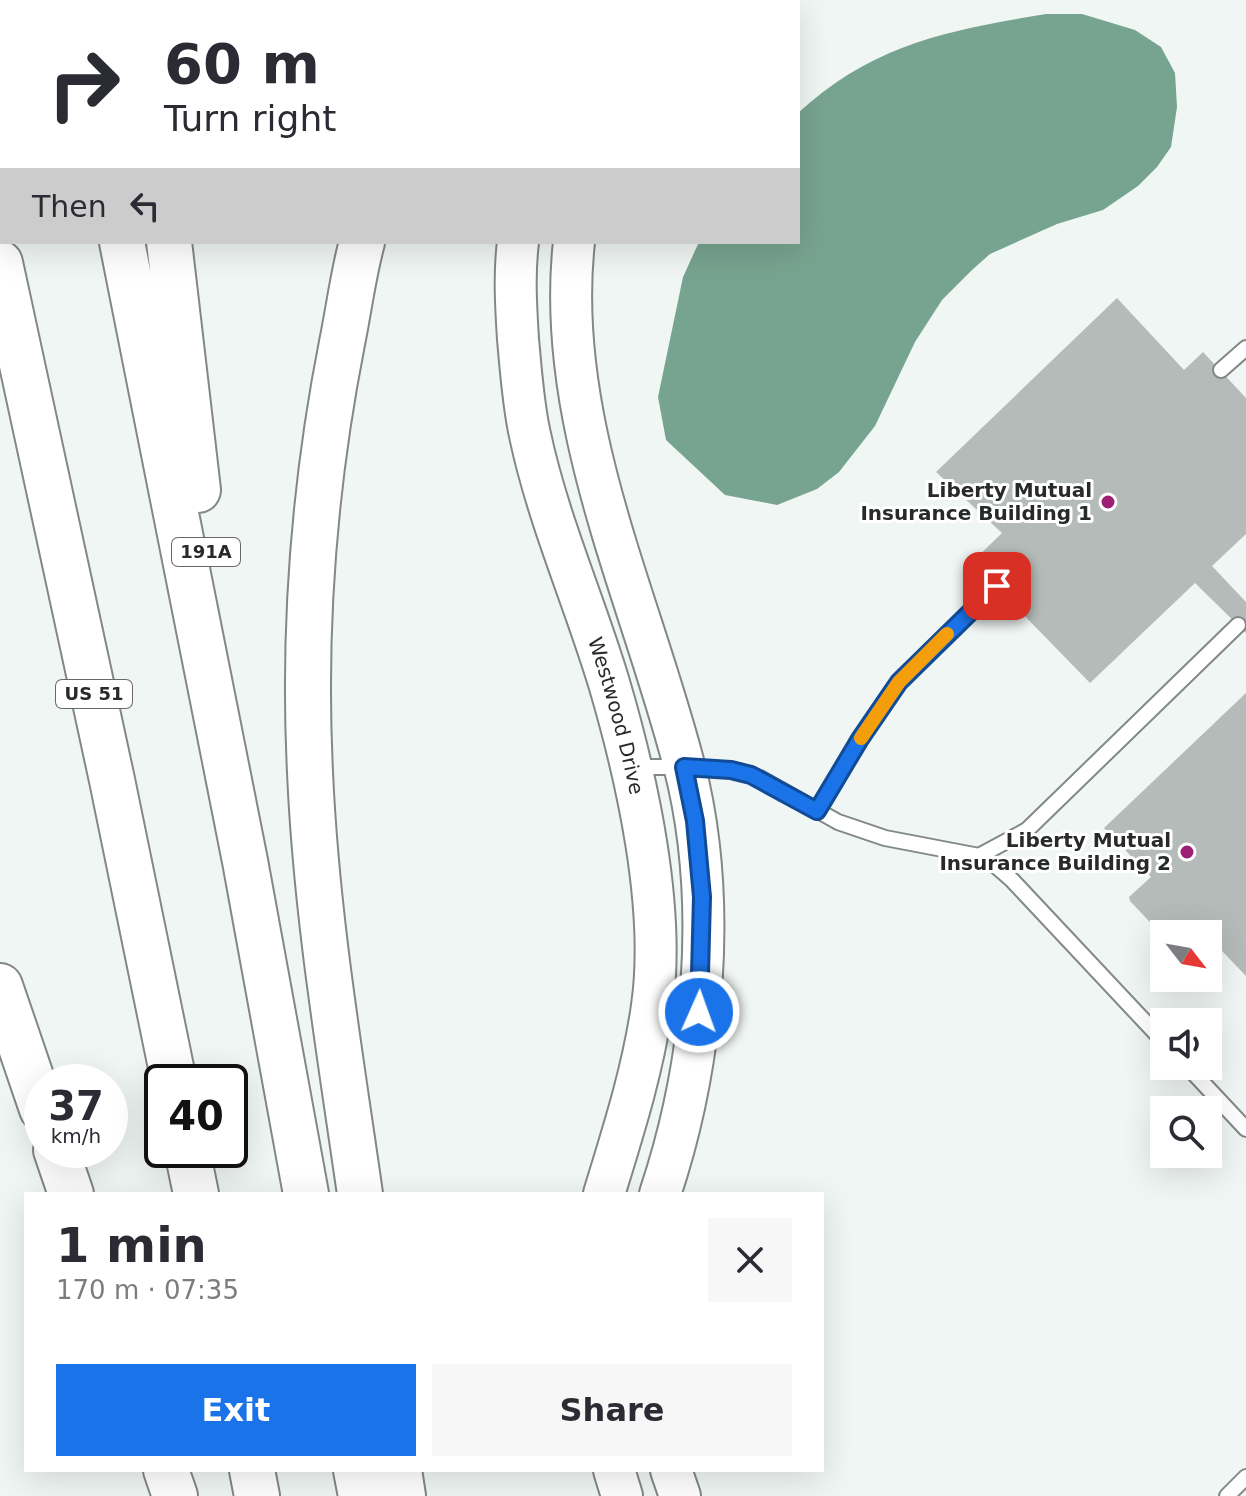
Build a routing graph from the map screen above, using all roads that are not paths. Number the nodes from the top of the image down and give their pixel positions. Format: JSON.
{"nodes":[{"id":1,"x":122,"y":244,"type":"edge"},
{"id":2,"x":169,"y":244,"type":"edge"},
{"id":3,"x":362,"y":244,"type":"edge"},
{"id":4,"x":376,"y":244,"type":"edge"},
{"id":5,"x":518,"y":244,"type":"edge"},
{"id":6,"x":574,"y":244,"type":"edge"},
{"id":7,"x":0,"y":263,"type":"edge"},
{"id":8,"x":343,"y":337,"type":"junction"},
{"id":9,"x":1246,"y":348,"type":"edge"},
{"id":10,"x":1221,"y":370,"type":"dead end"},
{"id":11,"x":997,"y":586,"type":"dead end"},
{"id":12,"x":1238,"y":625,"type":"dead end"},
{"id":13,"x":631,"y":767,"type":"junction"},
{"id":14,"x":684,"y":767,"type":"junction"},
{"id":15,"x":817,"y":811,"type":"junction"},
{"id":16,"x":979,"y":856,"type":"junction"},
{"id":17,"x":245,"y":861,"type":"junction"},
{"id":18,"x":0,"y":986,"type":"edge"},
{"id":19,"x":1150,"y":1027,"type":"edge"},
{"id":20,"x":27,"y":1064,"type":"edge"},
{"id":21,"x":170,"y":1064,"type":"edge"},
{"id":22,"x":1200,"y":1080,"type":"edge"},
{"id":23,"x":1246,"y":1129,"type":"edge"},
{"id":24,"x":62,"y":1168,"type":"edge"},
{"id":25,"x":191,"y":1168,"type":"edge"},
{"id":26,"x":70,"y":1192,"type":"edge"},
{"id":27,"x":196,"y":1192,"type":"edge"},
{"id":28,"x":306,"y":1192,"type":"edge"},
{"id":29,"x":360,"y":1192,"type":"edge"},
{"id":30,"x":605,"y":1192,"type":"edge"},
{"id":31,"x":661,"y":1192,"type":"edge"},
{"id":32,"x":167,"y":1472,"type":"edge"},
{"id":33,"x":252,"y":1472,"type":"edge"},
{"id":34,"x":356,"y":1472,"type":"edge"},
{"id":35,"x":399,"y":1472,"type":"edge"},
{"id":36,"x":615,"y":1472,"type":"edge"},
{"id":37,"x":672,"y":1472,"type":"edge"},
{"id":38,"x":1246,"y":1477,"type":"edge"},
{"id":39,"x":175,"y":1496,"type":"edge"},
{"id":40,"x":257,"y":1496,"type":"edge"},
{"id":41,"x":361,"y":1496,"type":"edge"},
{"id":42,"x":403,"y":1496,"type":"edge"},
{"id":43,"x":622,"y":1496,"type":"edge"},
{"id":44,"x":680,"y":1496,"type":"edge"},
{"id":45,"x":1227,"y":1496,"type":"edge"}],
"edges":[{"from":1,"to":17,"type":"highway"},
{"from":2,"to":17,"type":"highway","number":"191A"},
{"from":3,"to":8,"type":"highway"},
{"from":4,"to":8,"type":"highway"},
{"from":5,"to":13,"type":"street","name":"Westwood Drive"},
{"from":6,"to":14,"type":"street"},
{"from":7,"to":21,"type":"highway","number":"US 51"},
{"from":8,"to":29,"type":"highway"},
{"from":9,"to":10,"type":"lane"},
{"from":11,"to":15,"type":"lane"},
{"from":12,"to":16,"type":"lane"},
{"from":13,"to":14,"type":"lane"},
{"from":13,"to":30,"type":"street","name":"Westwood Drive"},
{"from":14,"to":15,"type":"lane"},
{"from":14,"to":31,"type":"street"},
{"from":15,"to":16,"type":"lane"},
{"from":16,"to":19,"type":"lane"},
{"from":17,"to":28,"type":"highway"},
{"from":18,"to":20,"type":"highway"},
{"from":22,"to":23,"type":"lane"},
{"from":24,"to":26,"type":"highway"},
{"from":25,"to":27,"type":"highway"},
{"from":32,"to":39,"type":"highway"},
{"from":33,"to":40,"type":"highway"},
{"from":34,"to":41,"type":"highway"},
{"from":35,"to":42,"type":"highway"},
{"from":36,"to":43,"type":"street"},
{"from":37,"to":44,"type":"street"},
{"from":38,"to":45,"type":"lane"}]}
